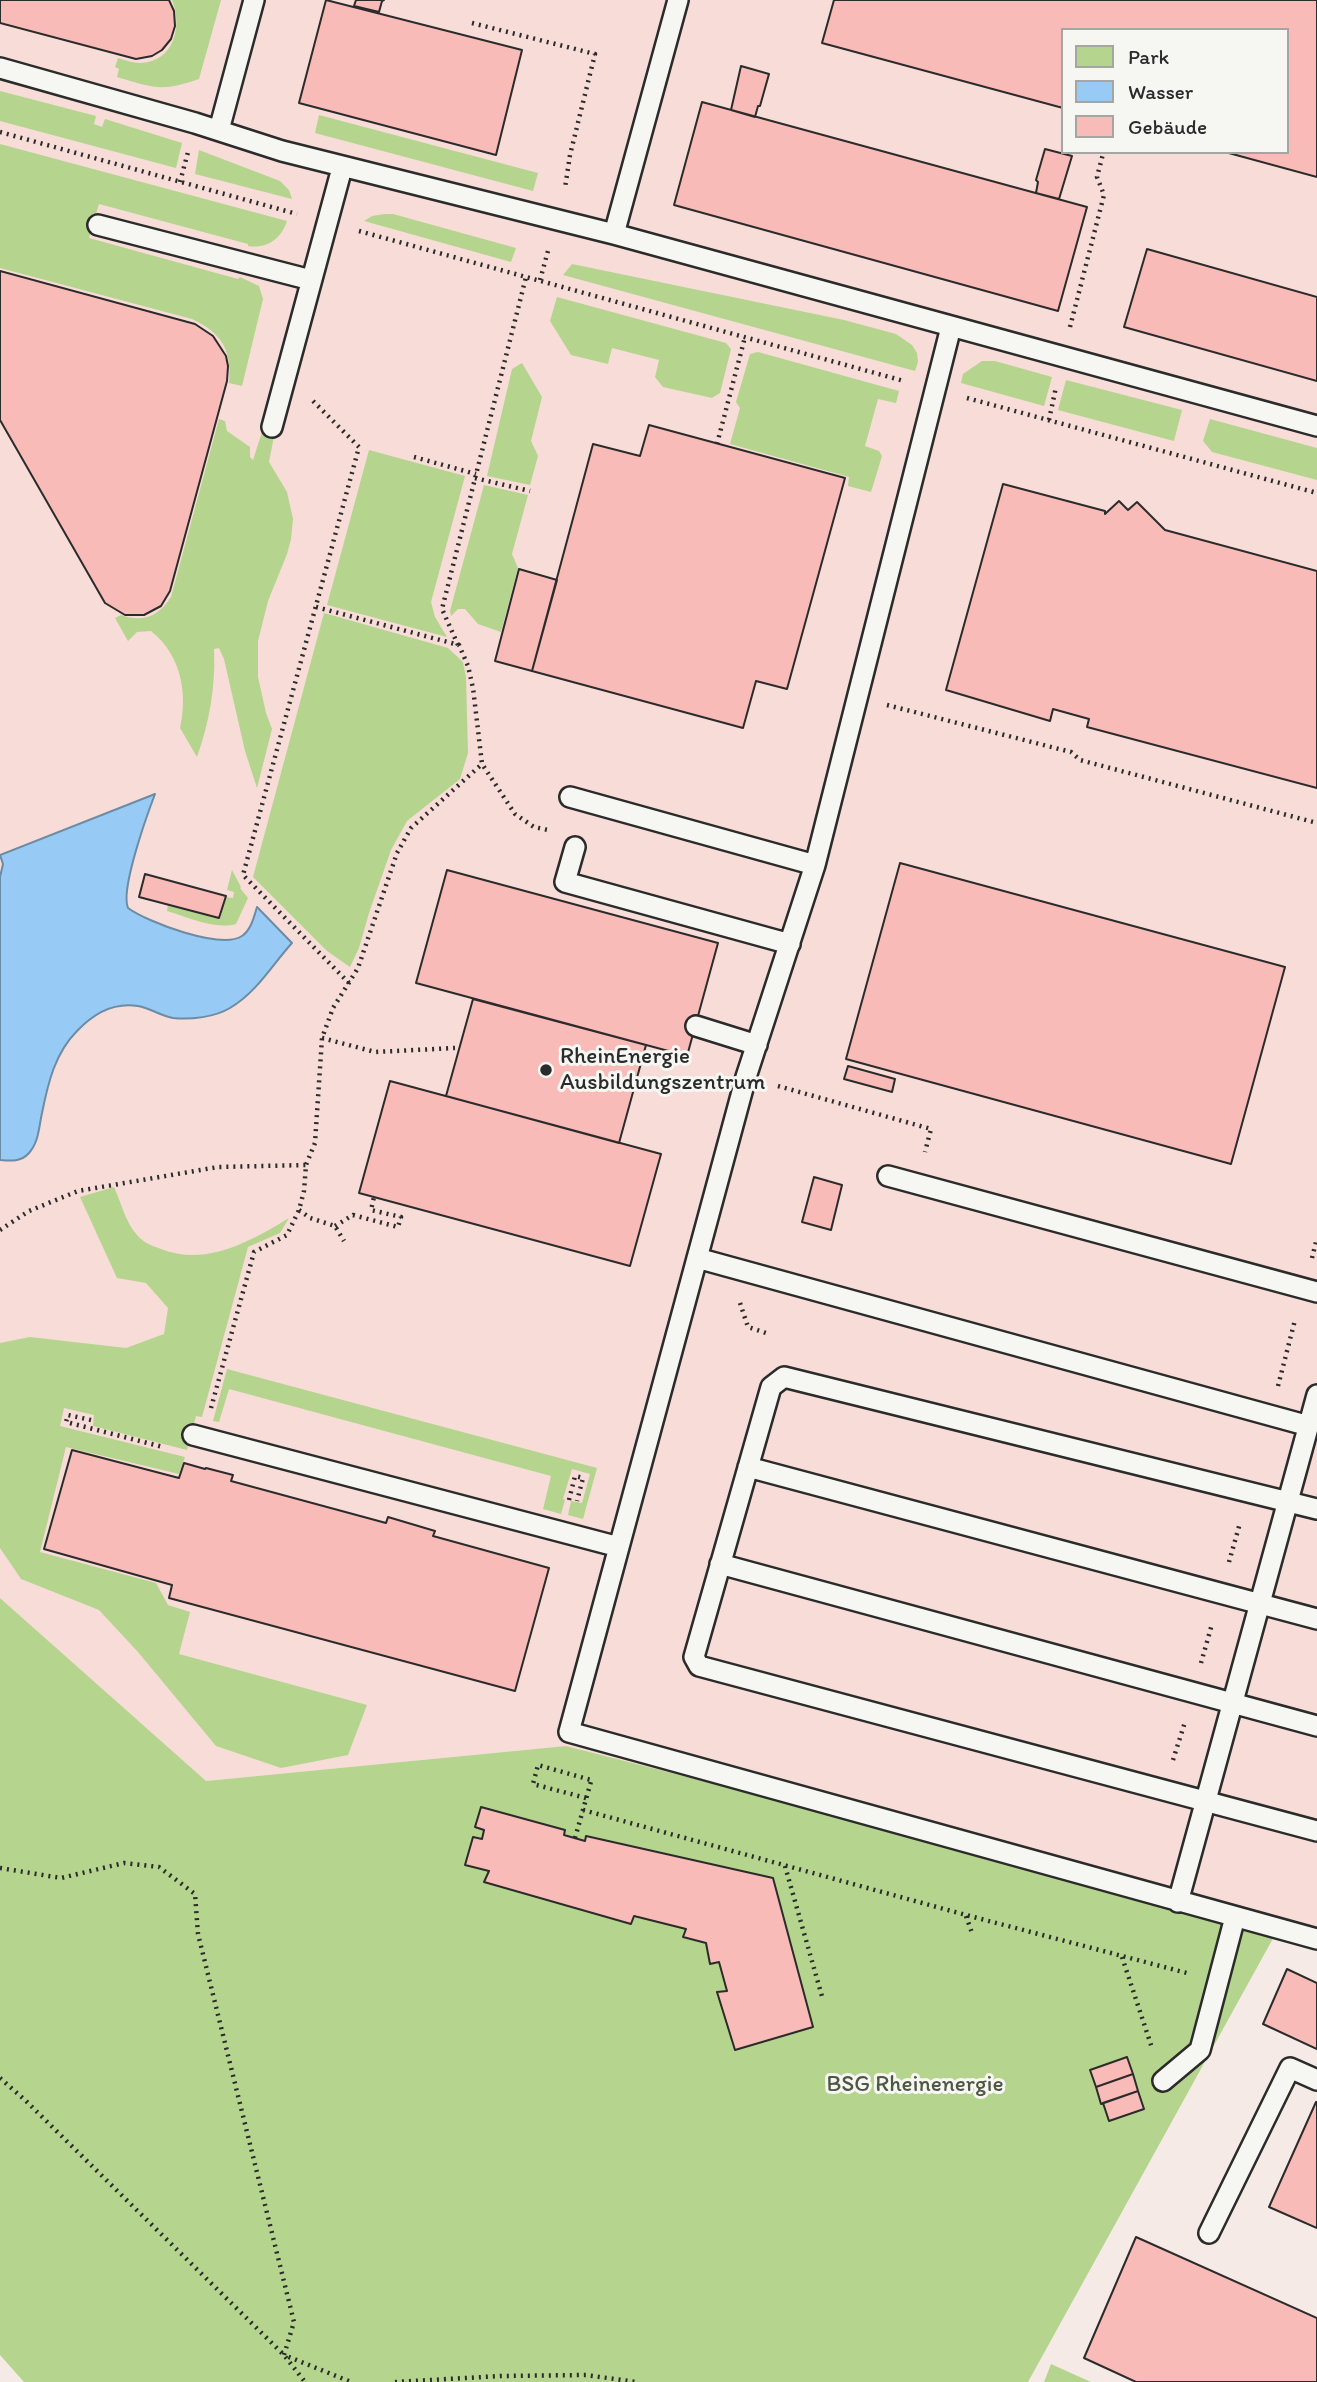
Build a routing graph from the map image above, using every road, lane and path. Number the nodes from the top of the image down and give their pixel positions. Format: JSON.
{"nodes":[{"id":1,"x":254,"y":0,"type":"edge"},
{"id":2,"x":678,"y":0,"type":"edge"},
{"id":3,"x":472,"y":23,"type":"dead end"},
{"id":4,"x":0,"y":68,"type":"edge"},
{"id":5,"x":219,"y":130,"type":"junction"},
{"id":6,"x":0,"y":132,"type":"edge"},
{"id":7,"x":1103,"y":154,"type":"edge"},
{"id":8,"x":342,"y":167,"type":"junction"},
{"id":9,"x":557,"y":220,"type":"junction"},
{"id":10,"x":327,"y":222,"type":"junction"},
{"id":11,"x":98,"y":225,"type":"dead end"},
{"id":12,"x":614,"y":234,"type":"junction"},
{"id":13,"x":527,"y":277,"type":"junction"},
{"id":14,"x":312,"y":280,"type":"junction"},
{"id":15,"x":540,"y":280,"type":"junction"},
{"id":16,"x":951,"y":327,"type":"junction"},
{"id":17,"x":745,"y":337,"type":"junction"},
{"id":18,"x":1063,"y":358,"type":"junction"},
{"id":19,"x":286,"y":374,"type":"junction"},
{"id":20,"x":935,"y":389,"type":"junction"},
{"id":21,"x":1049,"y":420,"type":"junction"},
{"id":22,"x":1317,"y":426,"type":"edge"},
{"id":23,"x":271,"y":427,"type":"dead end"},
{"id":24,"x":717,"y":444,"type":"dead end"},
{"id":25,"x":414,"y":457,"type":"dead end"},
{"id":26,"x":476,"y":476,"type":"junction"},
{"id":27,"x":530,"y":491,"type":"dead end"},
{"id":28,"x":1317,"y":493,"type":"edge"},
{"id":29,"x":316,"y":607,"type":"junction"},
{"id":30,"x":459,"y":645,"type":"junction"},
{"id":31,"x":858,"y":697,"type":"junction"},
{"id":32,"x":482,"y":764,"type":"junction"},
{"id":33,"x":570,"y":797,"type":"dead end"},
{"id":34,"x":1317,"y":823,"type":"edge"},
{"id":35,"x":575,"y":847,"type":"joint"},
{"id":36,"x":815,"y":865,"type":"junction"},
{"id":37,"x":790,"y":944,"type":"junction"},
{"id":38,"x":349,"y":983,"type":"junction"},
{"id":39,"x":696,"y":1026,"type":"dead end"},
{"id":40,"x":322,"y":1038,"type":"junction"},
{"id":41,"x":757,"y":1045,"type":"junction"},
{"id":42,"x":454,"y":1048,"type":"dead end"},
{"id":43,"x":746,"y":1077,"type":"junction"},
{"id":44,"x":306,"y":1165,"type":"junction"},
{"id":45,"x":888,"y":1177,"type":"dead end"},
{"id":46,"x":917,"y":1184,"type":"junction"},
{"id":47,"x":374,"y":1197,"type":"dead end"},
{"id":48,"x":299,"y":1210,"type":"junction"},
{"id":49,"x":335,"y":1226,"type":"junction"},
{"id":50,"x":0,"y":1230,"type":"edge"},
{"id":51,"x":344,"y":1241,"type":"dead end"},
{"id":52,"x":697,"y":1258,"type":"junction"},
{"id":53,"x":1317,"y":1292,"type":"edge"},
{"id":54,"x":1316,"y":1401,"type":"edge"},
{"id":55,"x":91,"y":1420,"type":"dead end"},
{"id":56,"x":1309,"y":1426,"type":"junction"},
{"id":57,"x":199,"y":1436,"type":"junction"},
{"id":58,"x":748,"y":1467,"type":"junction"},
{"id":59,"x":570,"y":1499,"type":"dead end"},
{"id":60,"x":577,"y":1501,"type":"dead end"},
{"id":61,"x":1288,"y":1502,"type":"junction"},
{"id":62,"x":1317,"y":1509,"type":"edge"},
{"id":63,"x":619,"y":1547,"type":"junction"},
{"id":64,"x":720,"y":1564,"type":"junction"},
{"id":65,"x":1260,"y":1604,"type":"junction"},
{"id":66,"x":1317,"y":1619,"type":"edge"},
{"id":67,"x":1233,"y":1704,"type":"junction"},
{"id":68,"x":1317,"y":1726,"type":"edge"},
{"id":69,"x":586,"y":1798,"type":"junction"},
{"id":70,"x":1206,"y":1802,"type":"junction"},
{"id":71,"x":583,"y":1810,"type":"junction"},
{"id":72,"x":1317,"y":1831,"type":"edge"},
{"id":73,"x":575,"y":1838,"type":"dead end"},
{"id":74,"x":785,"y":1865,"type":"junction"},
{"id":75,"x":0,"y":1868,"type":"edge"},
{"id":76,"x":1178,"y":1902,"type":"junction"},
{"id":77,"x":966,"y":1915,"type":"junction"},
{"id":78,"x":1235,"y":1917,"type":"junction"},
{"id":79,"x":972,"y":1933,"type":"dead end"},
{"id":80,"x":1317,"y":1939,"type":"edge"},
{"id":81,"x":1122,"y":1956,"type":"junction"},
{"id":82,"x":1217,"y":1981,"type":"junction"},
{"id":83,"x":823,"y":2000,"type":"dead end"},
{"id":84,"x":0,"y":2078,"type":"edge"},
{"id":85,"x":1317,"y":2080,"type":"edge"},
{"id":86,"x":1163,"y":2081,"type":"joint"},
{"id":87,"x":1209,"y":2233,"type":"dead end"},
{"id":88,"x":284,"y":2355,"type":"junction"},
{"id":89,"x":305,"y":2382,"type":"edge"},
{"id":90,"x":351,"y":2382,"type":"edge"},
{"id":91,"x":395,"y":2382,"type":"edge"},
{"id":92,"x":636,"y":2382,"type":"edge"}],
"edges":[{"from":1,"to":5,"type":"lane"},
{"from":2,"to":12,"type":"lane"},
{"from":3,"to":9,"type":"path"},
{"from":4,"to":5,"type":"lane"},
{"from":5,"to":8,"type":"lane"},
{"from":6,"to":10,"type":"path"},
{"from":7,"to":18,"type":"path"},
{"from":8,"to":9,"type":"lane"},
{"from":8,"to":10,"type":"lane"},
{"from":9,"to":12,"type":"lane"},
{"from":9,"to":15,"type":"path"},
{"from":10,"to":13,"type":"path"},
{"from":10,"to":14,"type":"lane"},
{"from":11,"to":14,"type":"lane"},
{"from":12,"to":16,"type":"lane"},
{"from":13,"to":15,"type":"path"},
{"from":13,"to":26,"type":"path"},
{"from":14,"to":19,"type":"lane"},
{"from":15,"to":17,"type":"path"},
{"from":16,"to":18,"type":"lane"},
{"from":16,"to":20,"type":"lane"},
{"from":17,"to":20,"type":"path"},
{"from":17,"to":24,"type":"path"},
{"from":18,"to":21,"type":"path"},
{"from":18,"to":22,"type":"lane"},
{"from":19,"to":23,"type":"lane"},
{"from":19,"to":29,"type":"path"},
{"from":20,"to":21,"type":"path"},
{"from":20,"to":31,"type":"lane"},
{"from":21,"to":28,"type":"path"},
{"from":25,"to":26,"type":"path"},
{"from":26,"to":27,"type":"path"},
{"from":26,"to":30,"type":"path"},
{"from":29,"to":30,"type":"path"},
{"from":29,"to":38,"type":"path"},
{"from":30,"to":32,"type":"path"},
{"from":31,"to":34,"type":"path"},
{"from":31,"to":36,"type":"lane"},
{"from":32,"to":35,"type":"path"},
{"from":32,"to":38,"type":"path"},
{"from":33,"to":36,"type":"lane"},
{"from":35,"to":37,"type":"lane"},
{"from":36,"to":37,"type":"lane"},
{"from":37,"to":41,"type":"lane"},
{"from":38,"to":40,"type":"path"},
{"from":39,"to":41,"type":"lane"},
{"from":40,"to":42,"type":"path"},
{"from":40,"to":44,"type":"path"},
{"from":41,"to":43,"type":"lane"},
{"from":43,"to":46,"type":"path"},
{"from":43,"to":52,"type":"lane"},
{"from":44,"to":48,"type":"path"},
{"from":44,"to":50,"type":"path"},
{"from":45,"to":46,"type":"lane"},
{"from":46,"to":53,"type":"lane"},
{"from":47,"to":49,"type":"path"},
{"from":48,"to":49,"type":"path"},
{"from":48,"to":57,"type":"path"},
{"from":49,"to":51,"type":"path"},
{"from":52,"to":56,"type":"lane"},
{"from":52,"to":63,"type":"lane"},
{"from":54,"to":56,"type":"lane"},
{"from":55,"to":57,"type":"path"},
{"from":56,"to":61,"type":"lane"},
{"from":57,"to":63,"type":"lane"},
{"from":58,"to":61,"type":"lane"},
{"from":58,"to":64,"type":"lane"},
{"from":58,"to":65,"type":"lane"},
{"from":59,"to":60,"type":"path"},
{"from":61,"to":62,"type":"lane"},
{"from":61,"to":65,"type":"lane"},
{"from":63,"to":76,"type":"lane"},
{"from":64,"to":67,"type":"lane"},
{"from":64,"to":70,"type":"lane"},
{"from":65,"to":66,"type":"lane"},
{"from":65,"to":67,"type":"lane"},
{"from":67,"to":68,"type":"lane"},
{"from":67,"to":70,"type":"lane"},
{"from":69,"to":69,"type":"path"},
{"from":69,"to":71,"type":"path"},
{"from":70,"to":72,"type":"lane"},
{"from":70,"to":76,"type":"lane"},
{"from":71,"to":73,"type":"path"},
{"from":71,"to":74,"type":"path"},
{"from":74,"to":77,"type":"path"},
{"from":74,"to":83,"type":"path"},
{"from":75,"to":88,"type":"path"},
{"from":76,"to":78,"type":"lane"},
{"from":77,"to":79,"type":"path"},
{"from":77,"to":81,"type":"path"},
{"from":78,"to":80,"type":"lane"},
{"from":78,"to":82,"type":"lane"},
{"from":81,"to":82,"type":"path"},
{"from":81,"to":86,"type":"path"},
{"from":82,"to":86,"type":"lane"},
{"from":84,"to":88,"type":"path"},
{"from":85,"to":87,"type":"lane"},
{"from":88,"to":89,"type":"path"},
{"from":88,"to":90,"type":"path"},
{"from":91,"to":92,"type":"path"}]}
